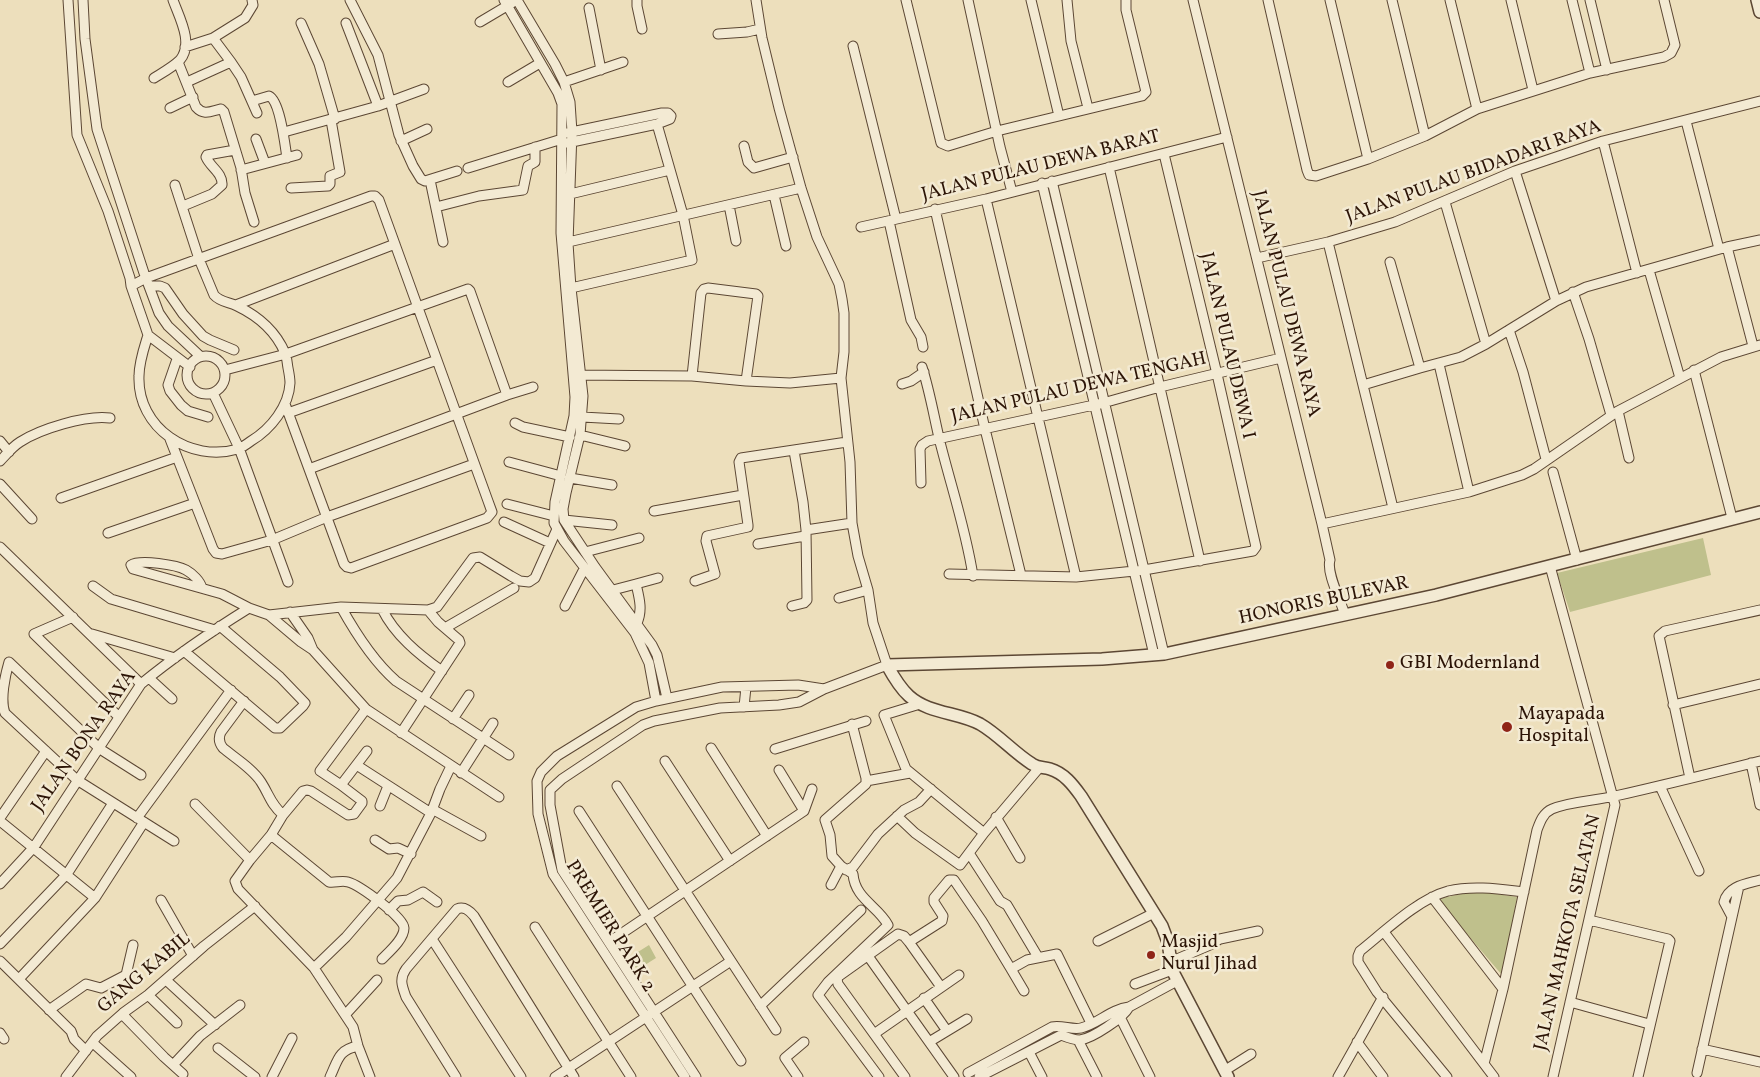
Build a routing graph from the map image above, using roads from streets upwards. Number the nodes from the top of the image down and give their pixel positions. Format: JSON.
{"nodes":[{"id":1,"x":68,"y":0,"type":"edge"},
{"id":2,"x":83,"y":0,"type":"edge"},
{"id":3,"x":174,"y":0,"type":"edge"},
{"id":4,"x":252,"y":0,"type":"edge"},
{"id":5,"x":350,"y":0,"type":"edge"},
{"id":6,"x":517,"y":0,"type":"edge"},
{"id":7,"x":637,"y":0,"type":"edge"},
{"id":8,"x":756,"y":0,"type":"edge"},
{"id":9,"x":906,"y":0,"type":"edge"},
{"id":10,"x":968,"y":0,"type":"edge"},
{"id":11,"x":1030,"y":0,"type":"edge"},
{"id":12,"x":1067,"y":0,"type":"edge"},
{"id":13,"x":1126,"y":0,"type":"edge"},
{"id":14,"x":1193,"y":0,"type":"edge"},
{"id":15,"x":1268,"y":0,"type":"edge"},
{"id":16,"x":1330,"y":0,"type":"edge"},
{"id":17,"x":1392,"y":0,"type":"edge"},
{"id":18,"x":1450,"y":0,"type":"edge"},
{"id":19,"x":1511,"y":0,"type":"edge"},
{"id":20,"x":1572,"y":0,"type":"edge"},
{"id":21,"x":1590,"y":0,"type":"edge"},
{"id":22,"x":1664,"y":0,"type":"edge"},
{"id":23,"x":1757,"y":0,"type":"edge"},
{"id":24,"x":505,"y":3,"type":"edge"},
{"id":25,"x":589,"y":8,"type":"dead end"},
{"id":26,"x":1760,"y":12,"type":"edge"},
{"id":27,"x":480,"y":22,"type":"dead end"},
{"id":28,"x":301,"y":23,"type":"dead end"},
{"id":29,"x":346,"y":24,"type":"dead end"},
{"id":30,"x":642,"y":29,"type":"dead end"},
{"id":31,"x":760,"y":29,"type":"junction"},
{"id":32,"x":718,"y":34,"type":"dead end"},
{"id":33,"x":213,"y":38,"type":"junction"},
{"id":34,"x":853,"y":46,"type":"dead end"},
{"id":35,"x":185,"y":47,"type":"junction"},
{"id":36,"x":178,"y":62,"type":"junction"},
{"id":37,"x":231,"y":62,"type":"junction"},
{"id":38,"x":624,"y":62,"type":"dead end"},
{"id":39,"x":540,"y":63,"type":"junction"},
{"id":40,"x":601,"y":70,"type":"junction"},
{"id":41,"x":1607,"y":70,"type":"junction"},
{"id":42,"x":1590,"y":73,"type":"junction"},
{"id":43,"x":154,"y":78,"type":"dead end"},
{"id":44,"x":187,"y":82,"type":"junction"},
{"id":45,"x":508,"y":82,"type":"dead end"},
{"id":46,"x":564,"y":82,"type":"junction"},
{"id":47,"x":424,"y":89,"type":"dead end"},
{"id":48,"x":1533,"y":90,"type":"junction"},
{"id":49,"x":193,"y":97,"type":"junction"},
{"id":50,"x":252,"y":101,"type":"junction"},
{"id":51,"x":1760,"y":101,"type":"edge"},
{"id":52,"x":390,"y":102,"type":"junction"},
{"id":53,"x":378,"y":106,"type":"junction"},
{"id":54,"x":170,"y":108,"type":"dead end"},
{"id":55,"x":1088,"y":108,"type":"junction"},
{"id":56,"x":1477,"y":109,"type":"junction"},
{"id":57,"x":257,"y":113,"type":"dead end"},
{"id":58,"x":1058,"y":116,"type":"junction"},
{"id":59,"x":333,"y":120,"type":"junction"},
{"id":60,"x":1686,"y":121,"type":"junction"},
{"id":61,"x":657,"y":124,"type":"junction"},
{"id":62,"x":427,"y":129,"type":"dead end"},
{"id":63,"x":997,"y":131,"type":"junction"},
{"id":64,"x":284,"y":132,"type":"junction"},
{"id":65,"x":572,"y":132,"type":"junction"},
{"id":66,"x":1425,"y":136,"type":"junction"},
{"id":67,"x":1228,"y":137,"type":"junction"},
{"id":68,"x":256,"y":139,"type":"dead end"},
{"id":69,"x":561,"y":139,"type":"junction"},
{"id":70,"x":401,"y":141,"type":"junction"},
{"id":71,"x":1603,"y":141,"type":"junction"},
{"id":72,"x":571,"y":143,"type":"junction"},
{"id":73,"x":744,"y":146,"type":"dead end"},
{"id":74,"x":534,"y":147,"type":"junction"},
{"id":75,"x":235,"y":150,"type":"junction"},
{"id":76,"x":1164,"y":154,"type":"junction"},
{"id":77,"x":297,"y":155,"type":"dead end"},
{"id":78,"x":287,"y":158,"type":"junction"},
{"id":79,"x":793,"y":158,"type":"junction"},
{"id":80,"x":1368,"y":159,"type":"junction"},
{"id":81,"x":265,"y":163,"type":"junction"},
{"id":82,"x":1109,"y":167,"type":"junction"},
{"id":83,"x":468,"y":168,"type":"dead end"},
{"id":84,"x":241,"y":170,"type":"junction"},
{"id":85,"x":670,"y":170,"type":"junction"},
{"id":86,"x":457,"y":171,"type":"dead end"},
{"id":87,"x":1515,"y":171,"type":"junction"},
{"id":88,"x":430,"y":180,"type":"junction"},
{"id":89,"x":1047,"y":182,"type":"junction"},
{"id":90,"x":175,"y":184,"type":"dead end"},
{"id":91,"x":291,"y":188,"type":"dead end"},
{"id":92,"x":801,"y":188,"type":"junction"},
{"id":93,"x":1012,"y":192,"type":"junction"},
{"id":94,"x":570,"y":194,"type":"junction"},
{"id":95,"x":774,"y":195,"type":"junction"},
{"id":96,"x":986,"y":199,"type":"junction"},
{"id":97,"x":1445,"y":202,"type":"junction"},
{"id":98,"x":728,"y":205,"type":"junction"},
{"id":99,"x":183,"y":206,"type":"junction"},
{"id":100,"x":436,"y":207,"type":"junction"},
{"id":101,"x":935,"y":209,"type":"junction"},
{"id":102,"x":683,"y":215,"type":"junction"},
{"id":103,"x":892,"y":220,"type":"junction"},
{"id":104,"x":254,"y":222,"type":"dead end"},
{"id":105,"x":861,"y":227,"type":"dead end"},
{"id":106,"x":1760,"y":240,"type":"edge"},
{"id":107,"x":443,"y":242,"type":"dead end"},
{"id":108,"x":736,"y":242,"type":"dead end"},
{"id":109,"x":1328,"y":242,"type":"junction"},
{"id":110,"x":565,"y":243,"type":"junction"},
{"id":111,"x":395,"y":244,"type":"junction"},
{"id":112,"x":786,"y":246,"type":"dead end"},
{"id":113,"x":1723,"y":248,"type":"junction"},
{"id":114,"x":1257,"y":258,"type":"junction"},
{"id":115,"x":199,"y":259,"type":"junction"},
{"id":116,"x":1390,"y":262,"type":"dead end"},
{"id":117,"x":1649,"y":270,"type":"junction"},
{"id":118,"x":1637,"y":273,"type":"junction"},
{"id":119,"x":147,"y":282,"type":"junction"},
{"id":120,"x":131,"y":286,"type":"junction"},
{"id":121,"x":571,"y":288,"type":"junction"},
{"id":122,"x":1573,"y":292,"type":"junction"},
{"id":123,"x":1556,"y":301,"type":"junction"},
{"id":124,"x":236,"y":306,"type":"junction"},
{"id":125,"x":416,"y":306,"type":"junction"},
{"id":126,"x":1509,"y":330,"type":"junction"},
{"id":127,"x":148,"y":335,"type":"junction"},
{"id":128,"x":210,"y":340,"type":"junction"},
{"id":129,"x":1486,"y":344,"type":"junction"},
{"id":130,"x":1756,"y":346,"type":"edge"},
{"id":131,"x":923,"y":347,"type":"dead end"},
{"id":132,"x":234,"y":350,"type":"dead end"},
{"id":133,"x":198,"y":354,"type":"junction"},
{"id":134,"x":286,"y":354,"type":"junction"},
{"id":135,"x":1281,"y":358,"type":"junction"},
{"id":136,"x":177,"y":359,"type":"junction"},
{"id":137,"x":437,"y":360,"type":"junction"},
{"id":138,"x":1438,"y":364,"type":"junction"},
{"id":139,"x":190,"y":368,"type":"junction"},
{"id":140,"x":1420,"y":368,"type":"junction"},
{"id":141,"x":225,"y":370,"type":"junction"},
{"id":142,"x":1694,"y":370,"type":"junction"},
{"id":143,"x":1217,"y":374,"type":"junction"},
{"id":144,"x":577,"y":375,"type":"junction"},
{"id":145,"x":692,"y":376,"type":"junction"},
{"id":146,"x":841,"y":378,"type":"junction"},
{"id":147,"x":1680,"y":378,"type":"junction"},
{"id":148,"x":746,"y":381,"type":"junction"},
{"id":149,"x":902,"y":384,"type":"dead end"},
{"id":150,"x":1363,"y":385,"type":"junction"},
{"id":151,"x":533,"y":387,"type":"dead end"},
{"id":152,"x":1160,"y":387,"type":"junction"},
{"id":153,"x":213,"y":393,"type":"junction"},
{"id":154,"x":507,"y":395,"type":"junction"},
{"id":155,"x":1104,"y":403,"type":"junction"},
{"id":156,"x":1094,"y":405,"type":"junction"},
{"id":157,"x":286,"y":408,"type":"junction"},
{"id":158,"x":1614,"y":413,"type":"junction"},
{"id":159,"x":456,"y":415,"type":"junction"},
{"id":160,"x":208,"y":416,"type":"dead end"},
{"id":161,"x":582,"y":417,"type":"junction"},
{"id":162,"x":110,"y":418,"type":"dead end"},
{"id":163,"x":619,"y":418,"type":"dead end"},
{"id":164,"x":1038,"y":418,"type":"junction"},
{"id":165,"x":515,"y":423,"type":"dead end"},
{"id":166,"x":985,"y":429,"type":"junction"},
{"id":167,"x":580,"y":435,"type":"junction"},
{"id":168,"x":570,"y":437,"type":"junction"},
{"id":169,"x":170,"y":439,"type":"junction"},
{"id":170,"x":939,"y":439,"type":"junction"},
{"id":171,"x":0,"y":441,"type":"edge"},
{"id":172,"x":847,"y":442,"type":"junction"},
{"id":173,"x":625,"y":446,"type":"dead end"},
{"id":174,"x":239,"y":448,"type":"junction"},
{"id":175,"x":794,"y":451,"type":"junction"},
{"id":176,"x":9,"y":452,"type":"junction"},
{"id":177,"x":177,"y":457,"type":"junction"},
{"id":178,"x":1629,"y":458,"type":"dead end"},
{"id":179,"x":570,"y":459,"type":"junction"},
{"id":180,"x":1546,"y":459,"type":"junction"},
{"id":181,"x":0,"y":461,"type":"edge"},
{"id":182,"x":509,"y":462,"type":"dead end"},
{"id":183,"x":474,"y":464,"type":"junction"},
{"id":184,"x":309,"y":469,"type":"junction"},
{"id":185,"x":1553,"y":472,"type":"dead end"},
{"id":186,"x":565,"y":477,"type":"junction"},
{"id":187,"x":921,"y":483,"type":"dead end"},
{"id":188,"x":0,"y":484,"type":"edge"},
{"id":189,"x":612,"y":485,"type":"dead end"},
{"id":190,"x":1469,"y":492,"type":"junction"},
{"id":191,"x":743,"y":495,"type":"junction"},
{"id":192,"x":61,"y":498,"type":"dead end"},
{"id":193,"x":195,"y":503,"type":"junction"},
{"id":194,"x":507,"y":504,"type":"dead end"},
{"id":195,"x":1394,"y":508,"type":"junction"},
{"id":196,"x":654,"y":511,"type":"dead end"},
{"id":197,"x":1760,"y":512,"type":"edge"},
{"id":198,"x":554,"y":516,"type":"junction"},
{"id":199,"x":327,"y":517,"type":"junction"},
{"id":200,"x":1732,"y":518,"type":"junction"},
{"id":201,"x":32,"y":519,"type":"dead end"},
{"id":202,"x":564,"y":520,"type":"junction"},
{"id":203,"x":504,"y":522,"type":"dead end"},
{"id":204,"x":852,"y":523,"type":"junction"},
{"id":205,"x":1322,"y":524,"type":"junction"},
{"id":206,"x":612,"y":525,"type":"dead end"},
{"id":207,"x":557,"y":529,"type":"junction"},
{"id":208,"x":108,"y":533,"type":"dead end"},
{"id":209,"x":805,"y":533,"type":"junction"},
{"id":210,"x":639,"y":538,"type":"dead end"},
{"id":211,"x":272,"y":540,"type":"junction"},
{"id":212,"x":550,"y":543,"type":"junction"},
{"id":213,"x":758,"y":544,"type":"dead end"},
{"id":214,"x":2,"y":552,"type":"edge"},
{"id":215,"x":586,"y":552,"type":"junction"},
{"id":216,"x":1577,"y":560,"type":"junction"},
{"id":217,"x":1200,"y":561,"type":"junction"},
{"id":218,"x":1550,"y":566,"type":"junction"},
{"id":219,"x":589,"y":570,"type":"junction"},
{"id":220,"x":1144,"y":570,"type":"junction"},
{"id":221,"x":1133,"y":571,"type":"junction"},
{"id":222,"x":949,"y":574,"type":"dead end"},
{"id":223,"x":1021,"y":575,"type":"junction"},
{"id":224,"x":973,"y":576,"type":"junction"},
{"id":225,"x":1076,"y":577,"type":"junction"},
{"id":226,"x":658,"y":578,"type":"dead end"},
{"id":227,"x":695,"y":581,"type":"dead end"},
{"id":228,"x":288,"y":582,"type":"dead end"},
{"id":229,"x":636,"y":584,"type":"junction"},
{"id":230,"x":93,"y":586,"type":"dead end"},
{"id":231,"x":202,"y":588,"type":"junction"},
{"id":232,"x":514,"y":588,"type":"dead end"},
{"id":233,"x":613,"y":590,"type":"junction"},
{"id":234,"x":868,"y":590,"type":"junction"},
{"id":235,"x":840,"y":598,"type":"dead end"},
{"id":236,"x":565,"y":606,"type":"dead end"},
{"id":237,"x":792,"y":606,"type":"dead end"},
{"id":238,"x":341,"y":607,"type":"junction"},
{"id":239,"x":249,"y":608,"type":"junction"},
{"id":240,"x":382,"y":609,"type":"junction"},
{"id":241,"x":428,"y":610,"type":"junction"},
{"id":242,"x":1760,"y":610,"type":"edge"},
{"id":243,"x":290,"y":612,"type":"junction"},
{"id":244,"x":268,"y":615,"type":"junction"},
{"id":245,"x":1345,"y":615,"type":"junction"},
{"id":246,"x":73,"y":617,"type":"junction"},
{"id":247,"x":637,"y":623,"type":"junction"},
{"id":248,"x":218,"y":628,"type":"junction"},
{"id":249,"x":445,"y":628,"type":"junction"},
{"id":250,"x":90,"y":634,"type":"junction"},
{"id":251,"x":313,"y":650,"type":"junction"},
{"id":252,"x":184,"y":651,"type":"junction"},
{"id":253,"x":1159,"y":655,"type":"junction"},
{"id":254,"x":175,"y":658,"type":"junction"},
{"id":255,"x":887,"y":665,"type":"junction"},
{"id":256,"x":442,"y":671,"type":"junction"},
{"id":257,"x":150,"y":678,"type":"junction"},
{"id":258,"x":142,"y":684,"type":"junction"},
{"id":259,"x":1760,"y":684,"type":"edge"},
{"id":260,"x":746,"y":687,"type":"junction"},
{"id":261,"x":824,"y":689,"type":"junction"},
{"id":262,"x":231,"y":690,"type":"junction"},
{"id":263,"x":469,"y":695,"type":"dead end"},
{"id":264,"x":667,"y":698,"type":"junction"},
{"id":265,"x":172,"y":699,"type":"dead end"},
{"id":266,"x":423,"y":700,"type":"junction"},
{"id":267,"x":244,"y":701,"type":"junction"},
{"id":268,"x":656,"y":701,"type":"junction"},
{"id":269,"x":920,"y":704,"type":"junction"},
{"id":270,"x":1673,"y":705,"type":"junction"},
{"id":271,"x":744,"y":707,"type":"junction"},
{"id":272,"x":366,"y":709,"type":"junction"},
{"id":273,"x":2,"y":716,"type":"edge"},
{"id":274,"x":118,"y":717,"type":"junction"},
{"id":275,"x":453,"y":719,"type":"junction"},
{"id":276,"x":866,"y":721,"type":"dead end"},
{"id":277,"x":493,"y":723,"type":"dead end"},
{"id":278,"x":852,"y":724,"type":"junction"},
{"id":279,"x":401,"y":733,"type":"junction"},
{"id":280,"x":483,"y":738,"type":"junction"},
{"id":281,"x":711,"y":748,"type":"dead end"},
{"id":282,"x":100,"y":749,"type":"junction"},
{"id":283,"x":776,"y":749,"type":"dead end"},
{"id":284,"x":46,"y":751,"type":"junction"},
{"id":285,"x":367,"y":751,"type":"dead end"},
{"id":286,"x":509,"y":755,"type":"dead end"},
{"id":287,"x":666,"y":761,"type":"dead end"},
{"id":288,"x":1756,"y":762,"type":"edge"},
{"id":289,"x":358,"y":766,"type":"junction"},
{"id":290,"x":450,"y":766,"type":"junction"},
{"id":291,"x":1039,"y":768,"type":"junction"},
{"id":292,"x":779,"y":770,"type":"dead end"},
{"id":293,"x":461,"y":773,"type":"junction"},
{"id":294,"x":910,"y":773,"type":"junction"},
{"id":295,"x":141,"y":775,"type":"dead end"},
{"id":296,"x":1690,"y":778,"type":"junction"},
{"id":297,"x":77,"y":780,"type":"junction"},
{"id":298,"x":866,"y":781,"type":"junction"},
{"id":299,"x":537,"y":782,"type":"junction"},
{"id":300,"x":341,"y":785,"type":"junction"},
{"id":301,"x":388,"y":786,"type":"junction"},
{"id":302,"x":617,"y":786,"type":"dead end"},
{"id":303,"x":1660,"y":786,"type":"junction"},
{"id":304,"x":812,"y":789,"type":"dead end"},
{"id":305,"x":931,"y":789,"type":"junction"},
{"id":306,"x":550,"y":790,"type":"junction"},
{"id":307,"x":499,"y":797,"type":"dead end"},
{"id":308,"x":1613,"y":797,"type":"junction"},
{"id":309,"x":113,"y":803,"type":"junction"},
{"id":310,"x":195,"y":804,"type":"dead end"},
{"id":311,"x":1760,"y":805,"type":"edge"},
{"id":312,"x":380,"y":806,"type":"dead end"},
{"id":313,"x":431,"y":811,"type":"junction"},
{"id":314,"x":579,"y":811,"type":"dead end"},
{"id":315,"x":804,"y":811,"type":"junction"},
{"id":316,"x":283,"y":815,"type":"junction"},
{"id":317,"x":897,"y":816,"type":"junction"},
{"id":318,"x":996,"y":817,"type":"junction"},
{"id":319,"x":0,"y":819,"type":"edge"},
{"id":320,"x":141,"y":820,"type":"junction"},
{"id":321,"x":984,"y":833,"type":"junction"},
{"id":322,"x":271,"y":835,"type":"junction"},
{"id":323,"x":481,"y":836,"type":"dead end"},
{"id":324,"x":767,"y":836,"type":"junction"},
{"id":325,"x":375,"y":840,"type":"dead end"},
{"id":326,"x":174,"y":841,"type":"dead end"},
{"id":327,"x":34,"y":847,"type":"junction"},
{"id":328,"x":969,"y":853,"type":"junction"},
{"id":329,"x":410,"y":854,"type":"junction"},
{"id":330,"x":1020,"y":858,"type":"dead end"},
{"id":331,"x":250,"y":860,"type":"junction"},
{"id":332,"x":730,"y":861,"type":"junction"},
{"id":333,"x":844,"y":868,"type":"junction"},
{"id":334,"x":1699,"y":871,"type":"dead end"},
{"id":335,"x":67,"y":874,"type":"junction"},
{"id":336,"x":1760,"y":880,"type":"edge"},
{"id":337,"x":0,"y":884,"type":"edge"},
{"id":338,"x":831,"y":885,"type":"dead end"},
{"id":339,"x":686,"y":891,"type":"junction"},
{"id":340,"x":1524,"y":892,"type":"junction"},
{"id":341,"x":1432,"y":897,"type":"junction"},
{"id":342,"x":95,"y":898,"type":"junction"},
{"id":343,"x":162,"y":900,"type":"dead end"},
{"id":344,"x":378,"y":901,"type":"junction"},
{"id":345,"x":437,"y":902,"type":"dead end"},
{"id":346,"x":255,"y":906,"type":"junction"},
{"id":347,"x":389,"y":910,"type":"junction"},
{"id":348,"x":861,"y":910,"type":"dead end"},
{"id":349,"x":1154,"y":913,"type":"junction"},
{"id":350,"x":647,"y":916,"type":"junction"},
{"id":351,"x":1589,"y":920,"type":"junction"},
{"id":352,"x":535,"y":927,"type":"dead end"},
{"id":353,"x":1258,"y":931,"type":"dead end"},
{"id":354,"x":1384,"y":932,"type":"junction"},
{"id":355,"x":432,"y":939,"type":"junction"},
{"id":356,"x":1098,"y":941,"type":"dead end"},
{"id":357,"x":609,"y":942,"type":"junction"},
{"id":358,"x":909,"y":942,"type":"junction"},
{"id":359,"x":0,"y":944,"type":"edge"},
{"id":360,"x":133,"y":945,"type":"dead end"},
{"id":361,"x":193,"y":956,"type":"junction"},
{"id":362,"x":868,"y":956,"type":"junction"},
{"id":363,"x":1038,"y":957,"type":"junction"},
{"id":364,"x":382,"y":959,"type":"dead end"},
{"id":365,"x":0,"y":961,"type":"edge"},
{"id":366,"x":731,"y":961,"type":"junction"},
{"id":367,"x":1171,"y":966,"type":"junction"},
{"id":368,"x":314,"y":968,"type":"junction"},
{"id":369,"x":1011,"y":969,"type":"junction"},
{"id":370,"x":959,"y":975,"type":"dead end"},
{"id":371,"x":18,"y":979,"type":"junction"},
{"id":372,"x":166,"y":980,"type":"junction"},
{"id":373,"x":377,"y":980,"type":"dead end"},
{"id":374,"x":1177,"y":981,"type":"junction"},
{"id":375,"x":1135,"y":984,"type":"dead end"},
{"id":376,"x":692,"y":986,"type":"junction"},
{"id":377,"x":941,"y":987,"type":"junction"},
{"id":378,"x":1503,"y":989,"type":"junction"},
{"id":379,"x":1024,"y":991,"type":"dead end"},
{"id":380,"x":148,"y":995,"type":"junction"},
{"id":381,"x":1383,"y":997,"type":"junction"},
{"id":382,"x":924,"y":998,"type":"junction"},
{"id":383,"x":1570,"y":1002,"type":"junction"},
{"id":384,"x":240,"y":1005,"type":"dead end"},
{"id":385,"x":760,"y":1006,"type":"junction"},
{"id":386,"x":49,"y":1010,"type":"junction"},
{"id":387,"x":906,"y":1010,"type":"junction"},
{"id":388,"x":122,"y":1014,"type":"junction"},
{"id":389,"x":345,"y":1014,"type":"junction"},
{"id":390,"x":649,"y":1014,"type":"junction"},
{"id":391,"x":1118,"y":1014,"type":"junction"},
{"id":392,"x":967,"y":1019,"type":"dead end"},
{"id":393,"x":177,"y":1023,"type":"dead end"},
{"id":394,"x":1091,"y":1023,"type":"junction"},
{"id":395,"x":1649,"y":1024,"type":"junction"},
{"id":396,"x":215,"y":1025,"type":"junction"},
{"id":397,"x":776,"y":1030,"type":"dead end"},
{"id":398,"x":947,"y":1031,"type":"junction"},
{"id":399,"x":874,"y":1034,"type":"junction"},
{"id":400,"x":292,"y":1038,"type":"dead end"},
{"id":401,"x":1078,"y":1040,"type":"junction"},
{"id":402,"x":93,"y":1042,"type":"junction"},
{"id":403,"x":609,"y":1042,"type":"junction"},
{"id":404,"x":804,"y":1042,"type":"dead end"},
{"id":405,"x":930,"y":1042,"type":"junction"},
{"id":406,"x":1358,"y":1042,"type":"junction"},
{"id":407,"x":358,"y":1046,"type":"junction"},
{"id":408,"x":218,"y":1048,"type":"dead end"},
{"id":409,"x":1702,"y":1049,"type":"junction"},
{"id":410,"x":86,"y":1051,"type":"junction"},
{"id":411,"x":1029,"y":1052,"type":"junction"},
{"id":412,"x":1251,"y":1054,"type":"dead end"},
{"id":413,"x":741,"y":1060,"type":"dead end"},
{"id":414,"x":1760,"y":1062,"type":"edge"},
{"id":415,"x":1484,"y":1064,"type":"junction"},
{"id":416,"x":568,"y":1069,"type":"junction"},
{"id":417,"x":177,"y":1072,"type":"edge"},
{"id":418,"x":1697,"y":1072,"type":"dead end"},
{"id":419,"x":954,"y":1074,"type":"edge"},
{"id":420,"x":1226,"y":1074,"type":"edge"},
{"id":421,"x":971,"y":1075,"type":"edge"},
{"id":422,"x":66,"y":1077,"type":"edge"},
{"id":423,"x":130,"y":1077,"type":"edge"},
{"id":424,"x":255,"y":1077,"type":"edge"},
{"id":425,"x":272,"y":1077,"type":"edge"},
{"id":426,"x":330,"y":1077,"type":"edge"},
{"id":427,"x":370,"y":1077,"type":"edge"},
{"id":428,"x":456,"y":1077,"type":"edge"},
{"id":429,"x":521,"y":1077,"type":"edge"},
{"id":430,"x":555,"y":1077,"type":"edge"},
{"id":431,"x":574,"y":1077,"type":"edge"},
{"id":432,"x":630,"y":1077,"type":"edge"},
{"id":433,"x":685,"y":1077,"type":"edge"},
{"id":434,"x":696,"y":1077,"type":"edge"},
{"id":435,"x":798,"y":1077,"type":"edge"},
{"id":436,"x":879,"y":1077,"type":"edge"},
{"id":437,"x":906,"y":1077,"type":"edge"},
{"id":438,"x":979,"y":1077,"type":"edge"},
{"id":439,"x":1042,"y":1077,"type":"edge"},
{"id":440,"x":1097,"y":1077,"type":"edge"},
{"id":441,"x":1150,"y":1077,"type":"edge"},
{"id":442,"x":1338,"y":1077,"type":"edge"},
{"id":443,"x":1384,"y":1077,"type":"edge"},
{"id":444,"x":1447,"y":1077,"type":"edge"},
{"id":445,"x":1494,"y":1077,"type":"edge"},
{"id":446,"x":1553,"y":1077,"type":"edge"},
{"id":447,"x":1638,"y":1077,"type":"edge"}],
"edges":[{"from":1,"to":120,"type":"street"},
{"from":2,"to":119,"type":"street"},
{"from":3,"to":35,"type":"street"},
{"from":4,"to":33,"type":"street"},
{"from":5,"to":52,"type":"street"},
{"from":6,"to":24,"type":"street"},
{"from":6,"to":46,"type":"street"},
{"from":7,"to":30,"type":"street"},
{"from":8,"to":31,"type":"street"},
{"from":9,"to":63,"type":"street"},
{"from":10,"to":63,"type":"street"},
{"from":11,"to":58,"type":"street"},
{"from":12,"to":55,"type":"street"},
{"from":13,"to":55,"type":"street"},
{"from":14,"to":67,"type":"street","name":"JALAN PULAU DEWA RAYA"},
{"from":15,"to":80,"type":"street"},
{"from":16,"to":80,"type":"street"},
{"from":17,"to":66,"type":"street"},
{"from":18,"to":56,"type":"street"},
{"from":19,"to":48,"type":"street"},
{"from":20,"to":42,"type":"street"},
{"from":21,"to":41,"type":"street"},
{"from":22,"to":41,"type":"street"},
{"from":23,"to":26,"type":"street"},
{"from":24,"to":27,"type":"street"},
{"from":24,"to":39,"type":"street"},
{"from":25,"to":40,"type":"street"},
{"from":28,"to":59,"type":"street"},
{"from":29,"to":53,"type":"street"},
{"from":31,"to":32,"type":"street"},
{"from":31,"to":79,"type":"street"},
{"from":33,"to":35,"type":"street"},
{"from":33,"to":37,"type":"street"},
{"from":34,"to":103,"type":"street"},
{"from":35,"to":36,"type":"street"},
{"from":36,"to":43,"type":"street"},
{"from":36,"to":44,"type":"street"},
{"from":37,"to":44,"type":"street"},
{"from":37,"to":50,"type":"street"},
{"from":38,"to":40,"type":"street"},
{"from":39,"to":45,"type":"street"},
{"from":39,"to":69,"type":"street"},
{"from":40,"to":46,"type":"street"},
{"from":41,"to":42,"type":"street"},
{"from":42,"to":48,"type":"street"},
{"from":44,"to":49,"type":"street"},
{"from":46,"to":65,"type":"street"},
{"from":47,"to":52,"type":"street"},
{"from":48,"to":56,"type":"street"},
{"from":49,"to":54,"type":"street"},
{"from":49,"to":75,"type":"street"},
{"from":50,"to":57,"type":"street"},
{"from":50,"to":64,"type":"street"},
{"from":51,"to":60,"type":"street","name":"JALAN PULAU BIDADARI RAYA"},
{"from":52,"to":53,"type":"street"},
{"from":52,"to":70,"type":"street"},
{"from":53,"to":59,"type":"street"},
{"from":55,"to":58,"type":"street"},
{"from":56,"to":66,"type":"street"},
{"from":58,"to":63,"type":"street"},
{"from":59,"to":64,"type":"street"},
{"from":59,"to":91,"type":"street"},
{"from":60,"to":71,"type":"street","name":"JALAN PULAU BIDADARI RAYA"},
{"from":60,"to":113,"type":"street"},
{"from":61,"to":65,"type":"street"},
{"from":61,"to":72,"type":"street"},
{"from":61,"to":85,"type":"street"},
{"from":62,"to":70,"type":"street"},
{"from":63,"to":93,"type":"street"},
{"from":64,"to":78,"type":"street"},
{"from":65,"to":69,"type":"street"},
{"from":65,"to":72,"type":"street"},
{"from":66,"to":80,"type":"street"},
{"from":67,"to":76,"type":"street","name":"JALAN PULAU DEWA BARAT"},
{"from":67,"to":114,"type":"street","name":"JALAN PULAU DEWA RAYA"},
{"from":68,"to":81,"type":"street"},
{"from":69,"to":72,"type":"street"},
{"from":69,"to":74,"type":"street"},
{"from":69,"to":110,"type":"street"},
{"from":70,"to":88,"type":"street"},
{"from":71,"to":87,"type":"street","name":"JALAN PULAU BIDADARI RAYA"},
{"from":71,"to":118,"type":"street"},
{"from":72,"to":94,"type":"street"},
{"from":73,"to":79,"type":"street"},
{"from":74,"to":83,"type":"street"},
{"from":74,"to":100,"type":"street"},
{"from":75,"to":84,"type":"street"},
{"from":75,"to":99,"type":"street"},
{"from":76,"to":82,"type":"street","name":"JALAN PULAU DEWA BARAT"},
{"from":76,"to":143,"type":"street","name":"JALAN PULAU DEWA I"},
{"from":77,"to":78,"type":"street"},
{"from":78,"to":81,"type":"street"},
{"from":79,"to":92,"type":"street"},
{"from":81,"to":84,"type":"street"},
{"from":82,"to":89,"type":"street","name":"JALAN PULAU DEWA BARAT"},
{"from":82,"to":152,"type":"street"},
{"from":84,"to":104,"type":"street"},
{"from":85,"to":94,"type":"street"},
{"from":85,"to":102,"type":"street"},
{"from":86,"to":88,"type":"street"},
{"from":87,"to":97,"type":"street","name":"JALAN PULAU BIDADARI RAYA"},
{"from":87,"to":123,"type":"street"},
{"from":88,"to":100,"type":"street"},
{"from":89,"to":93,"type":"street","name":"JALAN PULAU DEWA BARAT"},
{"from":89,"to":155,"type":"street"},
{"from":89,"to":156,"type":"street"},
{"from":90,"to":99,"type":"street"},
{"from":92,"to":95,"type":"street"},
{"from":92,"to":146,"type":"street"},
{"from":93,"to":96,"type":"street","name":"JALAN PULAU DEWA BARAT"},
{"from":94,"to":110,"type":"street"},
{"from":95,"to":98,"type":"street"},
{"from":95,"to":112,"type":"street"},
{"from":96,"to":101,"type":"street","name":"JALAN PULAU DEWA BARAT"},
{"from":96,"to":164,"type":"street"},
{"from":97,"to":109,"type":"street","name":"JALAN PULAU BIDADARI RAYA"},
{"from":97,"to":129,"type":"street"},
{"from":98,"to":102,"type":"street"},
{"from":98,"to":108,"type":"street"},
{"from":99,"to":115,"type":"street"},
{"from":100,"to":107,"type":"street"},
{"from":101,"to":103,"type":"street","name":"JALAN PULAU DEWA BARAT"},
{"from":101,"to":166,"type":"street"},
{"from":102,"to":110,"type":"street"},
{"from":102,"to":121,"type":"street"},
{"from":103,"to":105,"type":"street","name":"JALAN PULAU DEWA BARAT"},
{"from":103,"to":131,"type":"street"},
{"from":106,"to":113,"type":"street"},
{"from":109,"to":114,"type":"street","name":"JALAN PULAU BIDADARI RAYA"},
{"from":109,"to":150,"type":"street"},
{"from":110,"to":121,"type":"street"},
{"from":110,"to":144,"type":"street"},
{"from":111,"to":115,"type":"street"},
{"from":111,"to":124,"type":"street"},
{"from":111,"to":125,"type":"street"},
{"from":113,"to":117,"type":"street"},
{"from":113,"to":130,"type":"street"},
{"from":114,"to":135,"type":"street","name":"JALAN PULAU DEWA RAYA"},
{"from":115,"to":119,"type":"street"},
{"from":115,"to":124,"type":"street"},
{"from":116,"to":140,"type":"street"},
{"from":117,"to":118,"type":"street"},
{"from":117,"to":147,"type":"street"},
{"from":118,"to":122,"type":"street"},
{"from":119,"to":120,"type":"street"},
{"from":119,"to":128,"type":"street"},
{"from":119,"to":133,"type":"street"},
{"from":120,"to":127,"type":"street"},
{"from":121,"to":144,"type":"street"},
{"from":122,"to":123,"type":"street"},
{"from":122,"to":158,"type":"street"},
{"from":123,"to":126,"type":"street"},
{"from":124,"to":134,"type":"street"},
{"from":125,"to":134,"type":"street"},
{"from":125,"to":137,"type":"street"},
{"from":125,"to":154,"type":"street"},
{"from":126,"to":129,"type":"street"},
{"from":126,"to":180,"type":"street"},
{"from":127,"to":136,"type":"street"},
{"from":127,"to":169,"type":"street"},
{"from":128,"to":132,"type":"street"},
{"from":128,"to":133,"type":"street"},
{"from":129,"to":138,"type":"street"},
{"from":130,"to":142,"type":"street"},
{"from":133,"to":139,"type":"street"},
{"from":133,"to":141,"type":"street"},
{"from":134,"to":141,"type":"street"},
{"from":134,"to":157,"type":"street"},
{"from":135,"to":143,"type":"street","name":"JALAN PULAU DEWA TENGAH"},
{"from":135,"to":205,"type":"street","name":"JALAN PULAU DEWA RAYA"},
{"from":136,"to":139,"type":"street"},
{"from":136,"to":160,"type":"street"},
{"from":137,"to":157,"type":"street"},
{"from":137,"to":159,"type":"street"},
{"from":138,"to":140,"type":"street"},
{"from":138,"to":190,"type":"street"},
{"from":139,"to":153,"type":"street"},
{"from":140,"to":150,"type":"street"},
{"from":141,"to":153,"type":"street"},
{"from":142,"to":147,"type":"street"},
{"from":142,"to":200,"type":"street"},
{"from":143,"to":152,"type":"street","name":"JALAN PULAU DEWA TENGAH"},
{"from":143,"to":217,"type":"street","name":"JALAN PULAU DEWA I"},
{"from":144,"to":145,"type":"street"},
{"from":144,"to":161,"type":"street"},
{"from":144,"to":168,"type":"street"},
{"from":145,"to":148,"type":"street"},
{"from":145,"to":148,"type":"street"},
{"from":146,"to":148,"type":"street"},
{"from":146,"to":172,"type":"street"},
{"from":147,"to":158,"type":"street"},
{"from":149,"to":170,"type":"street"},
{"from":150,"to":195,"type":"street"},
{"from":151,"to":154,"type":"street"},
{"from":152,"to":155,"type":"street","name":"JALAN PULAU DEWA TENGAH"},
{"from":152,"to":217,"type":"street"},
{"from":153,"to":174,"type":"street"},
{"from":154,"to":159,"type":"street"},
{"from":155,"to":156,"type":"street","name":"JALAN PULAU DEWA TENGAH"},
{"from":155,"to":220,"type":"street"},
{"from":156,"to":164,"type":"street","name":"JALAN PULAU DEWA TENGAH"},
{"from":156,"to":221,"type":"street"},
{"from":157,"to":174,"type":"street"},
{"from":157,"to":184,"type":"street"},
{"from":158,"to":178,"type":"street"},
{"from":158,"to":180,"type":"street"},
{"from":159,"to":183,"type":"street"},
{"from":159,"to":184,"type":"street"},
{"from":161,"to":163,"type":"street"},
{"from":161,"to":167,"type":"street"},
{"from":162,"to":176,"type":"street"},
{"from":164,"to":166,"type":"street","name":"JALAN PULAU DEWA TENGAH"},
{"from":164,"to":225,"type":"street"},
{"from":165,"to":168,"type":"street"},
{"from":166,"to":170,"type":"street","name":"JALAN PULAU DEWA TENGAH"},
{"from":166,"to":223,"type":"street"},
{"from":167,"to":173,"type":"street"},
{"from":167,"to":179,"type":"street"},
{"from":168,"to":179,"type":"street"},
{"from":169,"to":174,"type":"street"},
{"from":169,"to":177,"type":"street"},
{"from":170,"to":187,"type":"street","name":"JALAN PULAU DEWA TENGAH"},
{"from":170,"to":224,"type":"street"},
{"from":171,"to":176,"type":"street"},
{"from":172,"to":175,"type":"street"},
{"from":172,"to":204,"type":"street"},
{"from":174,"to":211,"type":"street"},
{"from":175,"to":191,"type":"street"},
{"from":175,"to":209,"type":"street"},
{"from":176,"to":181,"type":"street"},
{"from":177,"to":192,"type":"street"},
{"from":177,"to":193,"type":"street"},
{"from":179,"to":186,"type":"street"},
{"from":180,"to":190,"type":"street"},
{"from":182,"to":186,"type":"street"},
{"from":183,"to":199,"type":"street"},
{"from":183,"to":199,"type":"street"},
{"from":184,"to":199,"type":"street"},
{"from":185,"to":216,"type":"street"},
{"from":186,"to":189,"type":"street"},
{"from":186,"to":198,"type":"street"},
{"from":186,"to":202,"type":"street"},
{"from":188,"to":201,"type":"street"},
{"from":190,"to":195,"type":"street"},
{"from":191,"to":196,"type":"street"},
{"from":191,"to":227,"type":"street"},
{"from":193,"to":208,"type":"street"},
{"from":193,"to":211,"type":"street"},
{"from":194,"to":198,"type":"street"},
{"from":195,"to":205,"type":"street"},
{"from":197,"to":200,"type":"street","name":"HONORIS BULEVAR"},
{"from":198,"to":207,"type":"street"},
{"from":199,"to":211,"type":"street"},
{"from":200,"to":216,"type":"street","name":"HONORIS BULEVAR"},
{"from":202,"to":206,"type":"street"},
{"from":202,"to":215,"type":"street"},
{"from":203,"to":212,"type":"street"},
{"from":204,"to":209,"type":"street"},
{"from":204,"to":234,"type":"street"},
{"from":205,"to":245,"type":"street","name":"JALAN PULAU DEWA RAYA"},
{"from":207,"to":212,"type":"street"},
{"from":207,"to":219,"type":"street"},
{"from":209,"to":213,"type":"street"},
{"from":209,"to":237,"type":"street"},
{"from":210,"to":215,"type":"street"},
{"from":211,"to":228,"type":"street"},
{"from":212,"to":241,"type":"street"},
{"from":214,"to":246,"type":"street"},
{"from":215,"to":219,"type":"street"},
{"from":216,"to":218,"type":"street","name":"HONORIS BULEVAR"},
{"from":217,"to":220,"type":"street"},
{"from":218,"to":245,"type":"street","name":"HONORIS BULEVAR"},
{"from":218,"to":308,"type":"street","name":"JALAN MAHKOTA SELATAN"},
{"from":219,"to":233,"type":"street"},
{"from":219,"to":236,"type":"street"},
{"from":219,"to":268,"type":"street"},
{"from":220,"to":221,"type":"street"},
{"from":220,"to":253,"type":"street"},
{"from":221,"to":225,"type":"street"},
{"from":221,"to":253,"type":"street"},
{"from":222,"to":224,"type":"street"},
{"from":223,"to":224,"type":"street"},
{"from":223,"to":225,"type":"street"},
{"from":226,"to":229,"type":"street"},
{"from":229,"to":233,"type":"street"},
{"from":229,"to":247,"type":"street"},
{"from":230,"to":248,"type":"street"},
{"from":231,"to":231,"type":"street"},
{"from":231,"to":239,"type":"street"},
{"from":232,"to":249,"type":"street"},
{"from":233,"to":247,"type":"street"},
{"from":234,"to":235,"type":"street"},
{"from":234,"to":255,"type":"street"},
{"from":238,"to":240,"type":"street"},
{"from":238,"to":243,"type":"street"},
{"from":238,"to":266,"type":"street"},
{"from":239,"to":244,"type":"street"},
{"from":239,"to":248,"type":"street","name":"JALAN BONA RAYA"},
{"from":240,"to":241,"type":"street"},
{"from":240,"to":256,"type":"street"},
{"from":241,"to":249,"type":"street"},
{"from":242,"to":270,"type":"street"},
{"from":243,"to":244,"type":"street"},
{"from":243,"to":251,"type":"street"},
{"from":244,"to":251,"type":"street"},
{"from":245,"to":253,"type":"street","name":"HONORIS BULEVAR"},
{"from":246,"to":250,"type":"street"},
{"from":246,"to":274,"type":"street"},
{"from":247,"to":264,"type":"street"},
{"from":248,"to":252,"type":"street","name":"JALAN BONA RAYA"},
{"from":248,"to":267,"type":"street"},
{"from":249,"to":256,"type":"street"},
{"from":250,"to":254,"type":"street"},
{"from":250,"to":258,"type":"street"},
{"from":251,"to":272,"type":"street"},
{"from":252,"to":254,"type":"street","name":"JALAN BONA RAYA"},
{"from":252,"to":262,"type":"street"},
{"from":253,"to":255,"type":"street","name":"HONORIS BULEVAR"},
{"from":254,"to":257,"type":"street","name":"JALAN BONA RAYA"},
{"from":255,"to":261,"type":"street"},
{"from":255,"to":269,"type":"street"},
{"from":256,"to":266,"type":"street"},
{"from":257,"to":258,"type":"street","name":"JALAN BONA RAYA"},
{"from":257,"to":265,"type":"street"},
{"from":258,"to":274,"type":"street","name":"JALAN BONA RAYA"},
{"from":259,"to":270,"type":"street"},
{"from":260,"to":261,"type":"street"},
{"from":260,"to":264,"type":"street"},
{"from":260,"to":271,"type":"street"},
{"from":261,"to":271,"type":"street"},
{"from":262,"to":267,"type":"street"},
{"from":262,"to":320,"type":"street"},
{"from":263,"to":275,"type":"street"},
{"from":264,"to":268,"type":"street"},
{"from":266,"to":275,"type":"street"},
{"from":266,"to":279,"type":"street"},
{"from":267,"to":316,"type":"street"},
{"from":268,"to":299,"type":"street"},
{"from":269,"to":291,"type":"street"},
{"from":269,"to":294,"type":"street"},
{"from":270,"to":296,"type":"street"},
{"from":271,"to":306,"type":"street"},
{"from":272,"to":279,"type":"street"},
{"from":272,"to":300,"type":"street"},
{"from":273,"to":282,"type":"street"},
{"from":273,"to":284,"type":"street"},
{"from":274,"to":282,"type":"street","name":"JALAN BONA RAYA"},
{"from":275,"to":280,"type":"street"},
{"from":276,"to":278,"type":"street"},
{"from":277,"to":280,"type":"street"},
{"from":278,"to":283,"type":"street"},
{"from":278,"to":298,"type":"street"},
{"from":279,"to":290,"type":"street"},
{"from":280,"to":286,"type":"street"},
{"from":280,"to":293,"type":"street"},
{"from":281,"to":324,"type":"street"},
{"from":282,"to":295,"type":"street"},
{"from":282,"to":297,"type":"street","name":"JALAN BONA RAYA"},
{"from":284,"to":297,"type":"street"},
{"from":284,"to":319,"type":"street"},
{"from":285,"to":289,"type":"street"},
{"from":287,"to":332,"type":"street"},
{"from":288,"to":296,"type":"street","name":"JALAN MAHKOTA SELATAN"},
{"from":288,"to":311,"type":"street"},
{"from":289,"to":300,"type":"street"},
{"from":289,"to":301,"type":"street"},
{"from":290,"to":293,"type":"street"},
{"from":290,"to":313,"type":"street"},
{"from":291,"to":318,"type":"street"},
{"from":291,"to":349,"type":"street"},
{"from":292,"to":315,"type":"street"},
{"from":293,"to":307,"type":"street"},
{"from":294,"to":298,"type":"street"},
{"from":294,"to":305,"type":"street"},
{"from":296,"to":303,"type":"street","name":"JALAN MAHKOTA SELATAN"},
{"from":297,"to":309,"type":"street"},
{"from":297,"to":327,"type":"street","name":"JALAN BONA RAYA"},
{"from":298,"to":333,"type":"street"},
{"from":299,"to":306,"type":"street"},
{"from":299,"to":390,"type":"street","name":"PREMIER PARK 2"},
{"from":300,"to":316,"type":"street"},
{"from":301,"to":312,"type":"street"},
{"from":301,"to":313,"type":"street"},
{"from":302,"to":339,"type":"street"},
{"from":303,"to":308,"type":"street","name":"JALAN MAHKOTA SELATAN"},
{"from":303,"to":334,"type":"street"},
{"from":304,"to":315,"type":"street"},
{"from":305,"to":317,"type":"street"},
{"from":305,"to":321,"type":"street"},
{"from":306,"to":357,"type":"street","name":"PREMIER PARK 2"},
{"from":308,"to":340,"type":"street","name":"JALAN MAHKOTA SELATAN"},
{"from":308,"to":351,"type":"street","name":"JALAN MAHKOTA SELATAN"},
{"from":309,"to":320,"type":"street"},
{"from":309,"to":335,"type":"street"},
{"from":310,"to":331,"type":"street"},
{"from":313,"to":323,"type":"street"},
{"from":313,"to":329,"type":"street"},
{"from":314,"to":350,"type":"street","name":"PREMIER PARK 2"},
{"from":315,"to":324,"type":"street","name":"PREMIER PARK 2"},
{"from":316,"to":322,"type":"street"},
{"from":317,"to":328,"type":"street"},
{"from":317,"to":333,"type":"street"},
{"from":318,"to":321,"type":"street"},
{"from":318,"to":330,"type":"street"},
{"from":319,"to":327,"type":"street"},
{"from":320,"to":326,"type":"street"},
{"from":320,"to":342,"type":"street"},
{"from":321,"to":328,"type":"street"},
{"from":322,"to":331,"type":"street"},
{"from":322,"to":344,"type":"street"},
{"from":324,"to":332,"type":"street","name":"PREMIER PARK 2"},
{"from":325,"to":329,"type":"street"},
{"from":327,"to":335,"type":"street"},
{"from":327,"to":337,"type":"street","name":"JALAN BONA RAYA"},
{"from":328,"to":363,"type":"street"},
{"from":329,"to":344,"type":"street"},
{"from":331,"to":346,"type":"street"},
{"from":332,"to":339,"type":"street","name":"PREMIER PARK 2"},
{"from":333,"to":338,"type":"street"},
{"from":333,"to":436,"type":"street"},
{"from":335,"to":342,"type":"street"},
{"from":335,"to":359,"type":"street"},
{"from":336,"to":409,"type":"street"},
{"from":339,"to":350,"type":"street","name":"PREMIER PARK 2"},
{"from":339,"to":366,"type":"street"},
{"from":340,"to":341,"type":"street"},
{"from":340,"to":378,"type":"street","name":"JALAN MAHKOTA SELATAN"},
{"from":341,"to":354,"type":"street"},
{"from":341,"to":378,"type":"street"},
{"from":342,"to":371,"type":"street"},
{"from":343,"to":361,"type":"street"},
{"from":344,"to":347,"type":"street"},
{"from":344,"to":368,"type":"street"},
{"from":345,"to":347,"type":"street"},
{"from":346,"to":361,"type":"street","name":"GANG KABIL"},
{"from":346,"to":368,"type":"street"},
{"from":347,"to":364,"type":"street"},
{"from":348,"to":385,"type":"street"},
{"from":349,"to":356,"type":"street"},
{"from":349,"to":367,"type":"street"},
{"from":350,"to":357,"type":"street","name":"PREMIER PARK 2"},
{"from":350,"to":376,"type":"street","name":"PREMIER PARK 2"},
{"from":351,"to":383,"type":"street","name":"JALAN MAHKOTA SELATAN"},
{"from":351,"to":395,"type":"street"},
{"from":352,"to":403,"type":"street"},
{"from":353,"to":367,"type":"street"},
{"from":354,"to":381,"type":"street"},
{"from":354,"to":415,"type":"street"},
{"from":355,"to":416,"type":"street"},
{"from":355,"to":428,"type":"street"},
{"from":355,"to":429,"type":"street"},
{"from":357,"to":390,"type":"street","name":"PREMIER PARK 2"},
{"from":358,"to":362,"type":"street"},
{"from":358,"to":369,"type":"street"},
{"from":358,"to":377,"type":"street"},
{"from":360,"to":386,"type":"street"},
{"from":361,"to":372,"type":"street","name":"GANG KABIL"},
{"from":362,"to":387,"type":"street"},
{"from":362,"to":399,"type":"street"},
{"from":363,"to":369,"type":"street"},
{"from":363,"to":394,"type":"street"},
{"from":365,"to":371,"type":"street"},
{"from":366,"to":376,"type":"street","name":"PREMIER PARK 2"},
{"from":366,"to":385,"type":"street"},
{"from":367,"to":374,"type":"street"},
{"from":367,"to":375,"type":"street"},
{"from":368,"to":389,"type":"street"},
{"from":369,"to":379,"type":"street"},
{"from":370,"to":377,"type":"street"},
{"from":371,"to":386,"type":"street"},
{"from":372,"to":380,"type":"street","name":"GANG KABIL"},
{"from":372,"to":396,"type":"street"},
{"from":373,"to":389,"type":"street"},
{"from":374,"to":391,"type":"street"},
{"from":374,"to":420,"type":"street"},
{"from":376,"to":390,"type":"street","name":"PREMIER PARK 2"},
{"from":376,"to":413,"type":"street","name":"PREMIER PARK 2"},
{"from":377,"to":382,"type":"street"},
{"from":378,"to":415,"type":"street","name":"JALAN MAHKOTA SELATAN"},
{"from":380,"to":388,"type":"street","name":"GANG KABIL"},
{"from":380,"to":393,"type":"street"},
{"from":381,"to":406,"type":"street"},
{"from":381,"to":444,"type":"street"},
{"from":382,"to":387,"type":"street"},
{"from":382,"to":398,"type":"street"},
{"from":383,"to":395,"type":"street"},
{"from":383,"to":446,"type":"street","name":"JALAN MAHKOTA SELATAN"},
{"from":384,"to":396,"type":"street"},
{"from":385,"to":397,"type":"street"},
{"from":386,"to":410,"type":"street"},
{"from":387,"to":399,"type":"street"},
{"from":387,"to":405,"type":"street"},
{"from":388,"to":402,"type":"street","name":"GANG KABIL"},
{"from":388,"to":417,"type":"street"},
{"from":389,"to":407,"type":"street"},
{"from":390,"to":403,"type":"street","name":"PREMIER PARK 2"},
{"from":390,"to":433,"type":"street","name":"PREMIER PARK 2"},
{"from":390,"to":434,"type":"street","name":"PREMIER PARK 2"},
{"from":391,"to":394,"type":"street"},
{"from":391,"to":401,"type":"street"},
{"from":391,"to":441,"type":"street"},
{"from":392,"to":398,"type":"street"},
{"from":394,"to":421,"type":"street"},
{"from":395,"to":447,"type":"street"},
{"from":396,"to":417,"type":"street"},
{"from":398,"to":405,"type":"street"},
{"from":399,"to":437,"type":"street"},
{"from":400,"to":425,"type":"street"},
{"from":401,"to":411,"type":"street"},
{"from":401,"to":440,"type":"street"},
{"from":402,"to":410,"type":"street","name":"GANG KABIL"},
{"from":402,"to":423,"type":"street"},
{"from":403,"to":416,"type":"street","name":"PREMIER PARK 2"},
{"from":403,"to":432,"type":"street"},
{"from":404,"to":435,"type":"street"},
{"from":405,"to":419,"type":"street"},
{"from":406,"to":442,"type":"street"},
{"from":406,"to":443,"type":"street"},
{"from":407,"to":426,"type":"street"},
{"from":407,"to":427,"type":"street"},
{"from":408,"to":424,"type":"street"},
{"from":409,"to":414,"type":"street"},
{"from":409,"to":418,"type":"street"},
{"from":410,"to":422,"type":"street","name":"GANG KABIL"},
{"from":411,"to":438,"type":"street"},
{"from":411,"to":439,"type":"street"},
{"from":412,"to":420,"type":"street"},
{"from":415,"to":445,"type":"street"},
{"from":416,"to":430,"type":"street","name":"PREMIER PARK 2"},
{"from":416,"to":431,"type":"street"},
{"from":419,"to":421,"type":"street"}]}
